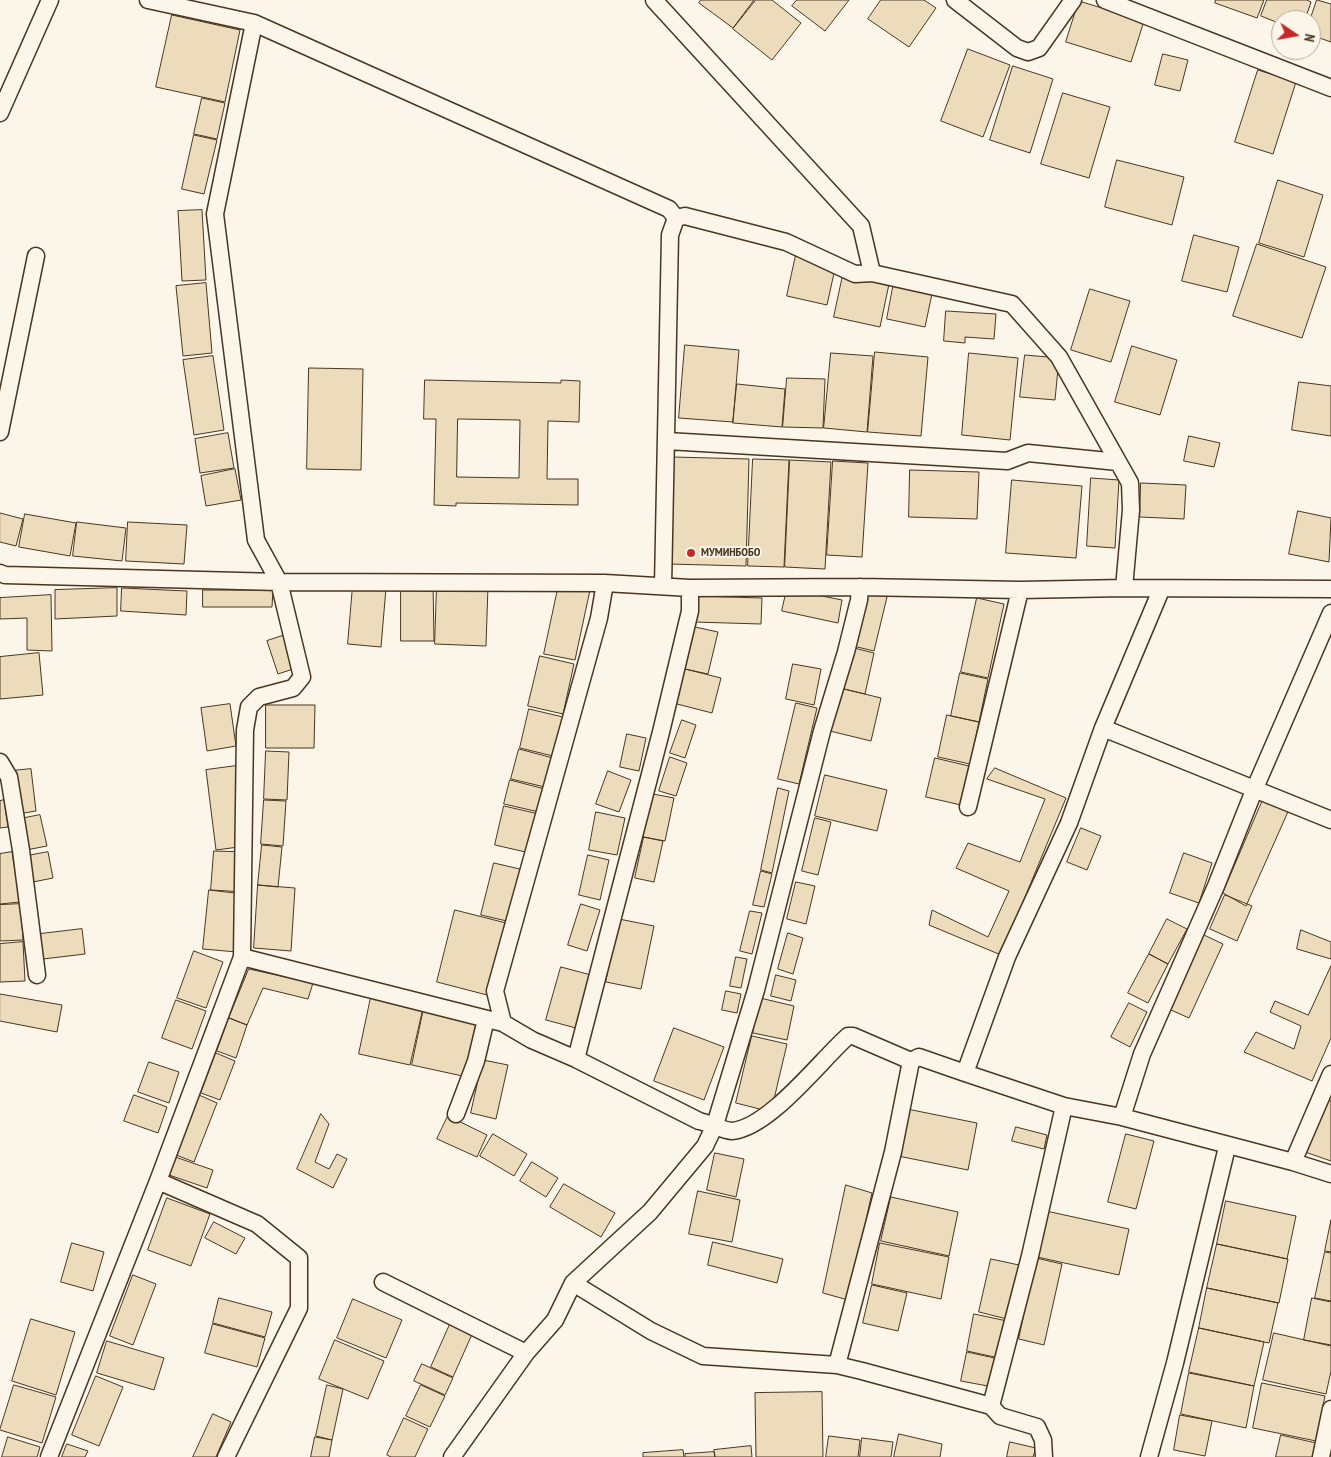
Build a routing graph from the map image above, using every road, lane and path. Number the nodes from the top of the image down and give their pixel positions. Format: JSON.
{"nodes":[{"id":1,"x":50,"y":0,"type":"edge"},
{"id":2,"x":148,"y":0,"type":"edge"},
{"id":3,"x":654,"y":0,"type":"edge"},
{"id":4,"x":954,"y":0,"type":"edge"},
{"id":5,"x":1072,"y":0,"type":"edge"},
{"id":6,"x":1105,"y":0,"type":"edge"},
{"id":7,"x":254,"y":23,"type":"junction"},
{"id":8,"x":1331,"y":88,"type":"edge"},
{"id":9,"x":0,"y":113,"type":"edge"},
{"id":10,"x":676,"y":218,"type":"junction"},
{"id":11,"x":36,"y":256,"type":"dead end"},
{"id":12,"x":872,"y":273,"type":"junction"},
{"id":13,"x":0,"y":432,"type":"edge"},
{"id":14,"x":667,"y":441,"type":"junction"},
{"id":15,"x":1118,"y":462,"type":"junction"},
{"id":16,"x":0,"y":573,"type":"edge"},
{"id":17,"x":279,"y":582,"type":"junction"},
{"id":18,"x":605,"y":583,"type":"junction"},
{"id":19,"x":663,"y":586,"type":"junction"},
{"id":20,"x":860,"y":587,"type":"junction"},
{"id":21,"x":690,"y":588,"type":"junction"},
{"id":22,"x":1124,"y":588,"type":"junction"},
{"id":23,"x":1331,"y":589,"type":"edge"},
{"id":24,"x":1020,"y":590,"type":"junction"},
{"id":25,"x":1161,"y":590,"type":"junction"},
{"id":26,"x":1331,"y":613,"type":"edge"},
{"id":27,"x":1103,"y":728,"type":"junction"},
{"id":28,"x":0,"y":762,"type":"edge"},
{"id":29,"x":1255,"y":788,"type":"junction"},
{"id":30,"x":968,"y":807,"type":"dead end"},
{"id":31,"x":1331,"y":820,"type":"edge"},
{"id":32,"x":242,"y":957,"type":"junction"},
{"id":33,"x":37,"y":975,"type":"dead end"},
{"id":34,"x":486,"y":1019,"type":"junction"},
{"id":35,"x":503,"y":1023,"type":"junction"},
{"id":36,"x":576,"y":1059,"type":"junction"},
{"id":37,"x":911,"y":1062,"type":"junction"},
{"id":38,"x":965,"y":1073,"type":"junction"},
{"id":39,"x":1331,"y":1074,"type":"edge"},
{"id":40,"x":1064,"y":1106,"type":"junction"},
{"id":41,"x":456,"y":1114,"type":"dead end"},
{"id":42,"x":1122,"y":1118,"type":"junction"},
{"id":43,"x":715,"y":1124,"type":"junction"},
{"id":44,"x":1227,"y":1147,"type":"junction"},
{"id":45,"x":1293,"y":1162,"type":"junction"},
{"id":46,"x":1331,"y":1174,"type":"edge"},
{"id":47,"x":158,"y":1181,"type":"junction"},
{"id":48,"x":383,"y":1282,"type":"dead end"},
{"id":49,"x":573,"y":1283,"type":"junction"},
{"id":50,"x":526,"y":1353,"type":"junction"},
{"id":51,"x":837,"y":1365,"type":"junction"},
{"id":52,"x":991,"y":1406,"type":"junction"},
{"id":53,"x":1331,"y":1409,"type":"edge"},
{"id":54,"x":49,"y":1457,"type":"edge"},
{"id":55,"x":226,"y":1457,"type":"edge"},
{"id":56,"x":452,"y":1457,"type":"edge"},
{"id":57,"x":1044,"y":1457,"type":"edge"},
{"id":58,"x":1149,"y":1457,"type":"edge"},
{"id":59,"x":1321,"y":1457,"type":"edge"}],
"edges":[{"from":1,"to":9,"type":"street"},
{"from":2,"to":7,"type":"street"},
{"from":3,"to":12,"type":"street"},
{"from":4,"to":5,"type":"street"},
{"from":6,"to":8,"type":"street"},
{"from":7,"to":10,"type":"street"},
{"from":7,"to":17,"type":"street"},
{"from":10,"to":12,"type":"street"},
{"from":10,"to":14,"type":"street"},
{"from":11,"to":13,"type":"street"},
{"from":12,"to":15,"type":"street"},
{"from":14,"to":15,"type":"street"},
{"from":14,"to":19,"type":"street"},
{"from":15,"to":22,"type":"street"},
{"from":16,"to":17,"type":"street"},
{"from":17,"to":18,"type":"street"},
{"from":17,"to":32,"type":"street"},
{"from":18,"to":19,"type":"street"},
{"from":18,"to":35,"type":"street"},
{"from":19,"to":21,"type":"street"},
{"from":20,"to":21,"type":"street"},
{"from":20,"to":24,"type":"street"},
{"from":20,"to":43,"type":"street"},
{"from":21,"to":36,"type":"street"},
{"from":22,"to":24,"type":"street"},
{"from":22,"to":25,"type":"street"},
{"from":23,"to":25,"type":"street"},
{"from":24,"to":30,"type":"street"},
{"from":25,"to":27,"type":"street"},
{"from":26,"to":29,"type":"street"},
{"from":27,"to":29,"type":"street"},
{"from":27,"to":38,"type":"street"},
{"from":28,"to":33,"type":"street"},
{"from":29,"to":31,"type":"street"},
{"from":29,"to":42,"type":"street"},
{"from":32,"to":34,"type":"street"},
{"from":32,"to":47,"type":"street"},
{"from":34,"to":35,"type":"street"},
{"from":34,"to":41,"type":"street"},
{"from":35,"to":36,"type":"street"},
{"from":36,"to":43,"type":"street"},
{"from":37,"to":38,"type":"street"},
{"from":37,"to":43,"type":"street"},
{"from":37,"to":51,"type":"street"},
{"from":38,"to":40,"type":"street"},
{"from":39,"to":45,"type":"street"},
{"from":40,"to":42,"type":"street"},
{"from":40,"to":52,"type":"street"},
{"from":42,"to":44,"type":"street"},
{"from":43,"to":49,"type":"street"},
{"from":44,"to":45,"type":"street"},
{"from":44,"to":58,"type":"street"},
{"from":45,"to":46,"type":"street"},
{"from":47,"to":54,"type":"street"},
{"from":47,"to":55,"type":"street"},
{"from":48,"to":50,"type":"street"},
{"from":49,"to":50,"type":"street"},
{"from":49,"to":51,"type":"street"},
{"from":50,"to":56,"type":"street"},
{"from":51,"to":52,"type":"street"},
{"from":52,"to":57,"type":"street"},
{"from":53,"to":59,"type":"street"}]}
